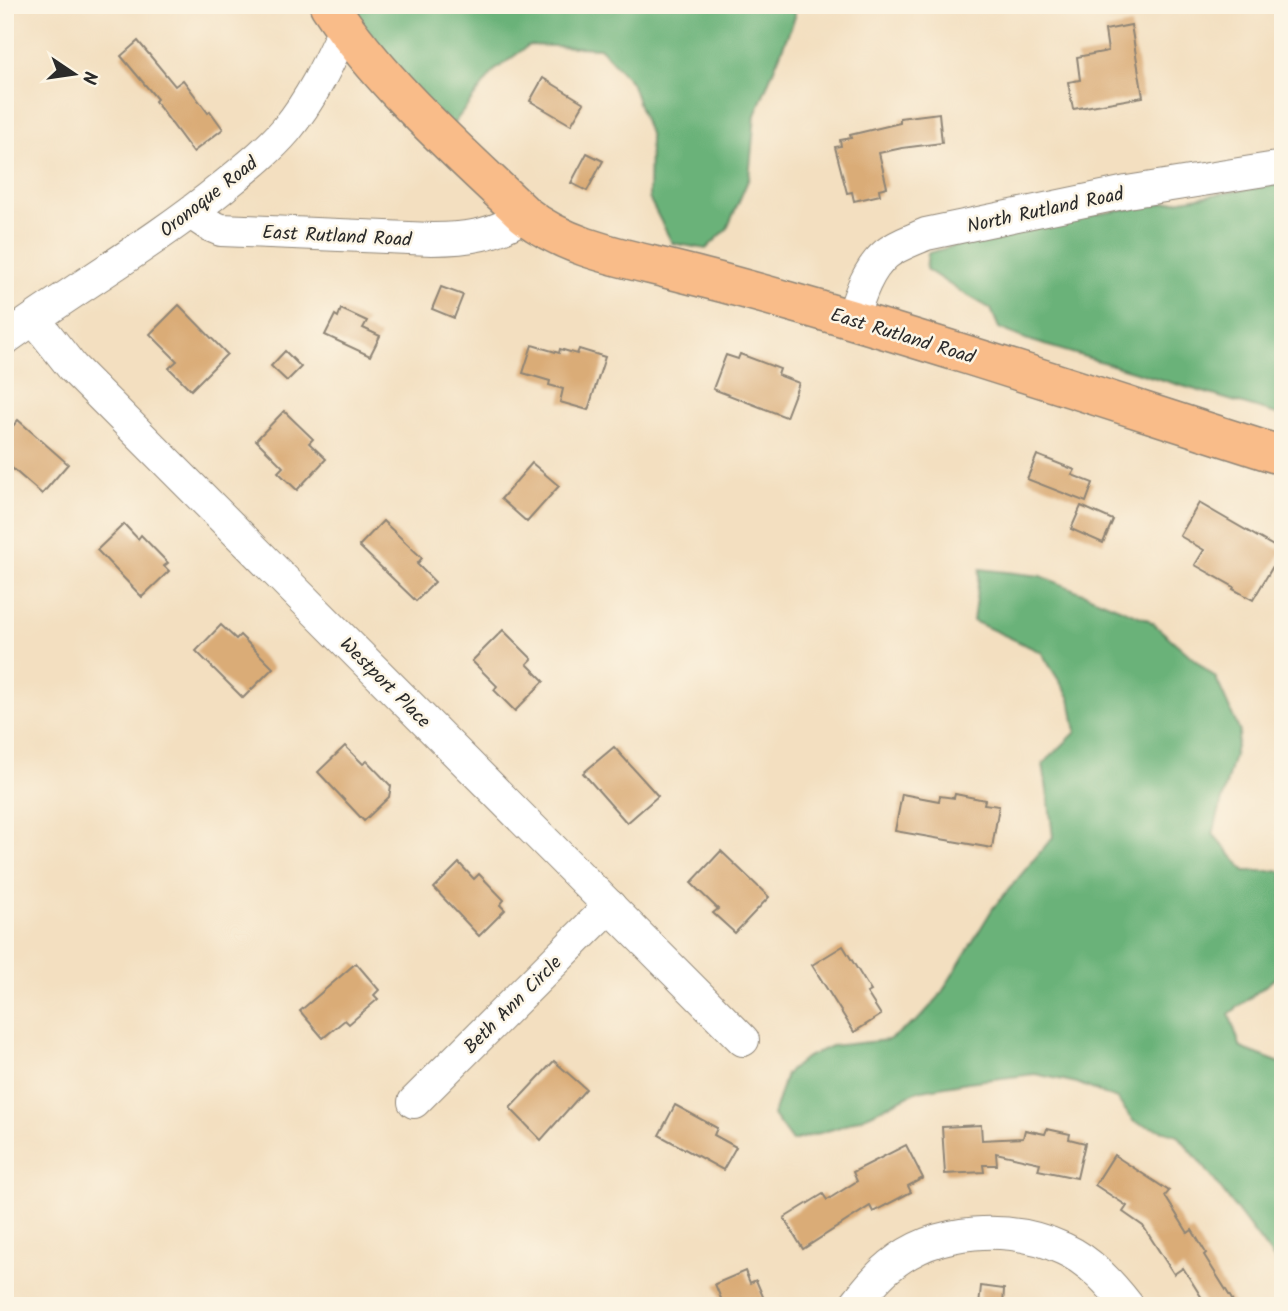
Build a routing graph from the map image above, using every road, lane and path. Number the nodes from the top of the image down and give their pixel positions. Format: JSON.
{"nodes":[{"id":1,"x":337,"y":17,"type":"edge"},
{"id":2,"x":1283,"y":167,"type":"edge"},
{"id":3,"x":191,"y":213,"type":"junction"},
{"id":4,"x":525,"y":215,"type":"junction"},
{"id":5,"x":34,"y":319,"type":"junction"},
{"id":6,"x":852,"y":319,"type":"junction"},
{"id":7,"x":5,"y":339,"type":"edge"},
{"id":8,"x":1283,"y":456,"type":"edge"},
{"id":9,"x":610,"y":906,"type":"junction"},
{"id":10,"x":743,"y":1040,"type":"dead end"},
{"id":11,"x":414,"y":1101,"type":"dead end"},
{"id":12,"x":854,"y":1306,"type":"edge"},
{"id":13,"x":1128,"y":1306,"type":"edge"}],
"edges":[{"from":1,"to":3,"type":"street","name":"Oronoque Road"},
{"from":1,"to":4,"type":"main road","name":"East Rutland Road"},
{"from":2,"to":6,"type":"street","name":"North Rutland Road"},
{"from":3,"to":4,"type":"street","name":"East Rutland Road"},
{"from":3,"to":5,"type":"street","name":"Oronoque Road"},
{"from":4,"to":6,"type":"main road","name":"East Rutland Road"},
{"from":5,"to":7,"type":"street","name":"Oronoque Road"},
{"from":5,"to":9,"type":"street","name":"Westport Place"},
{"from":6,"to":8,"type":"main road","name":"East Rutland Road"},
{"from":9,"to":10,"type":"street","name":"Westport Place"},
{"from":9,"to":11,"type":"street","name":"Beth Ann Circle"},
{"from":12,"to":13,"type":"street"}]}
